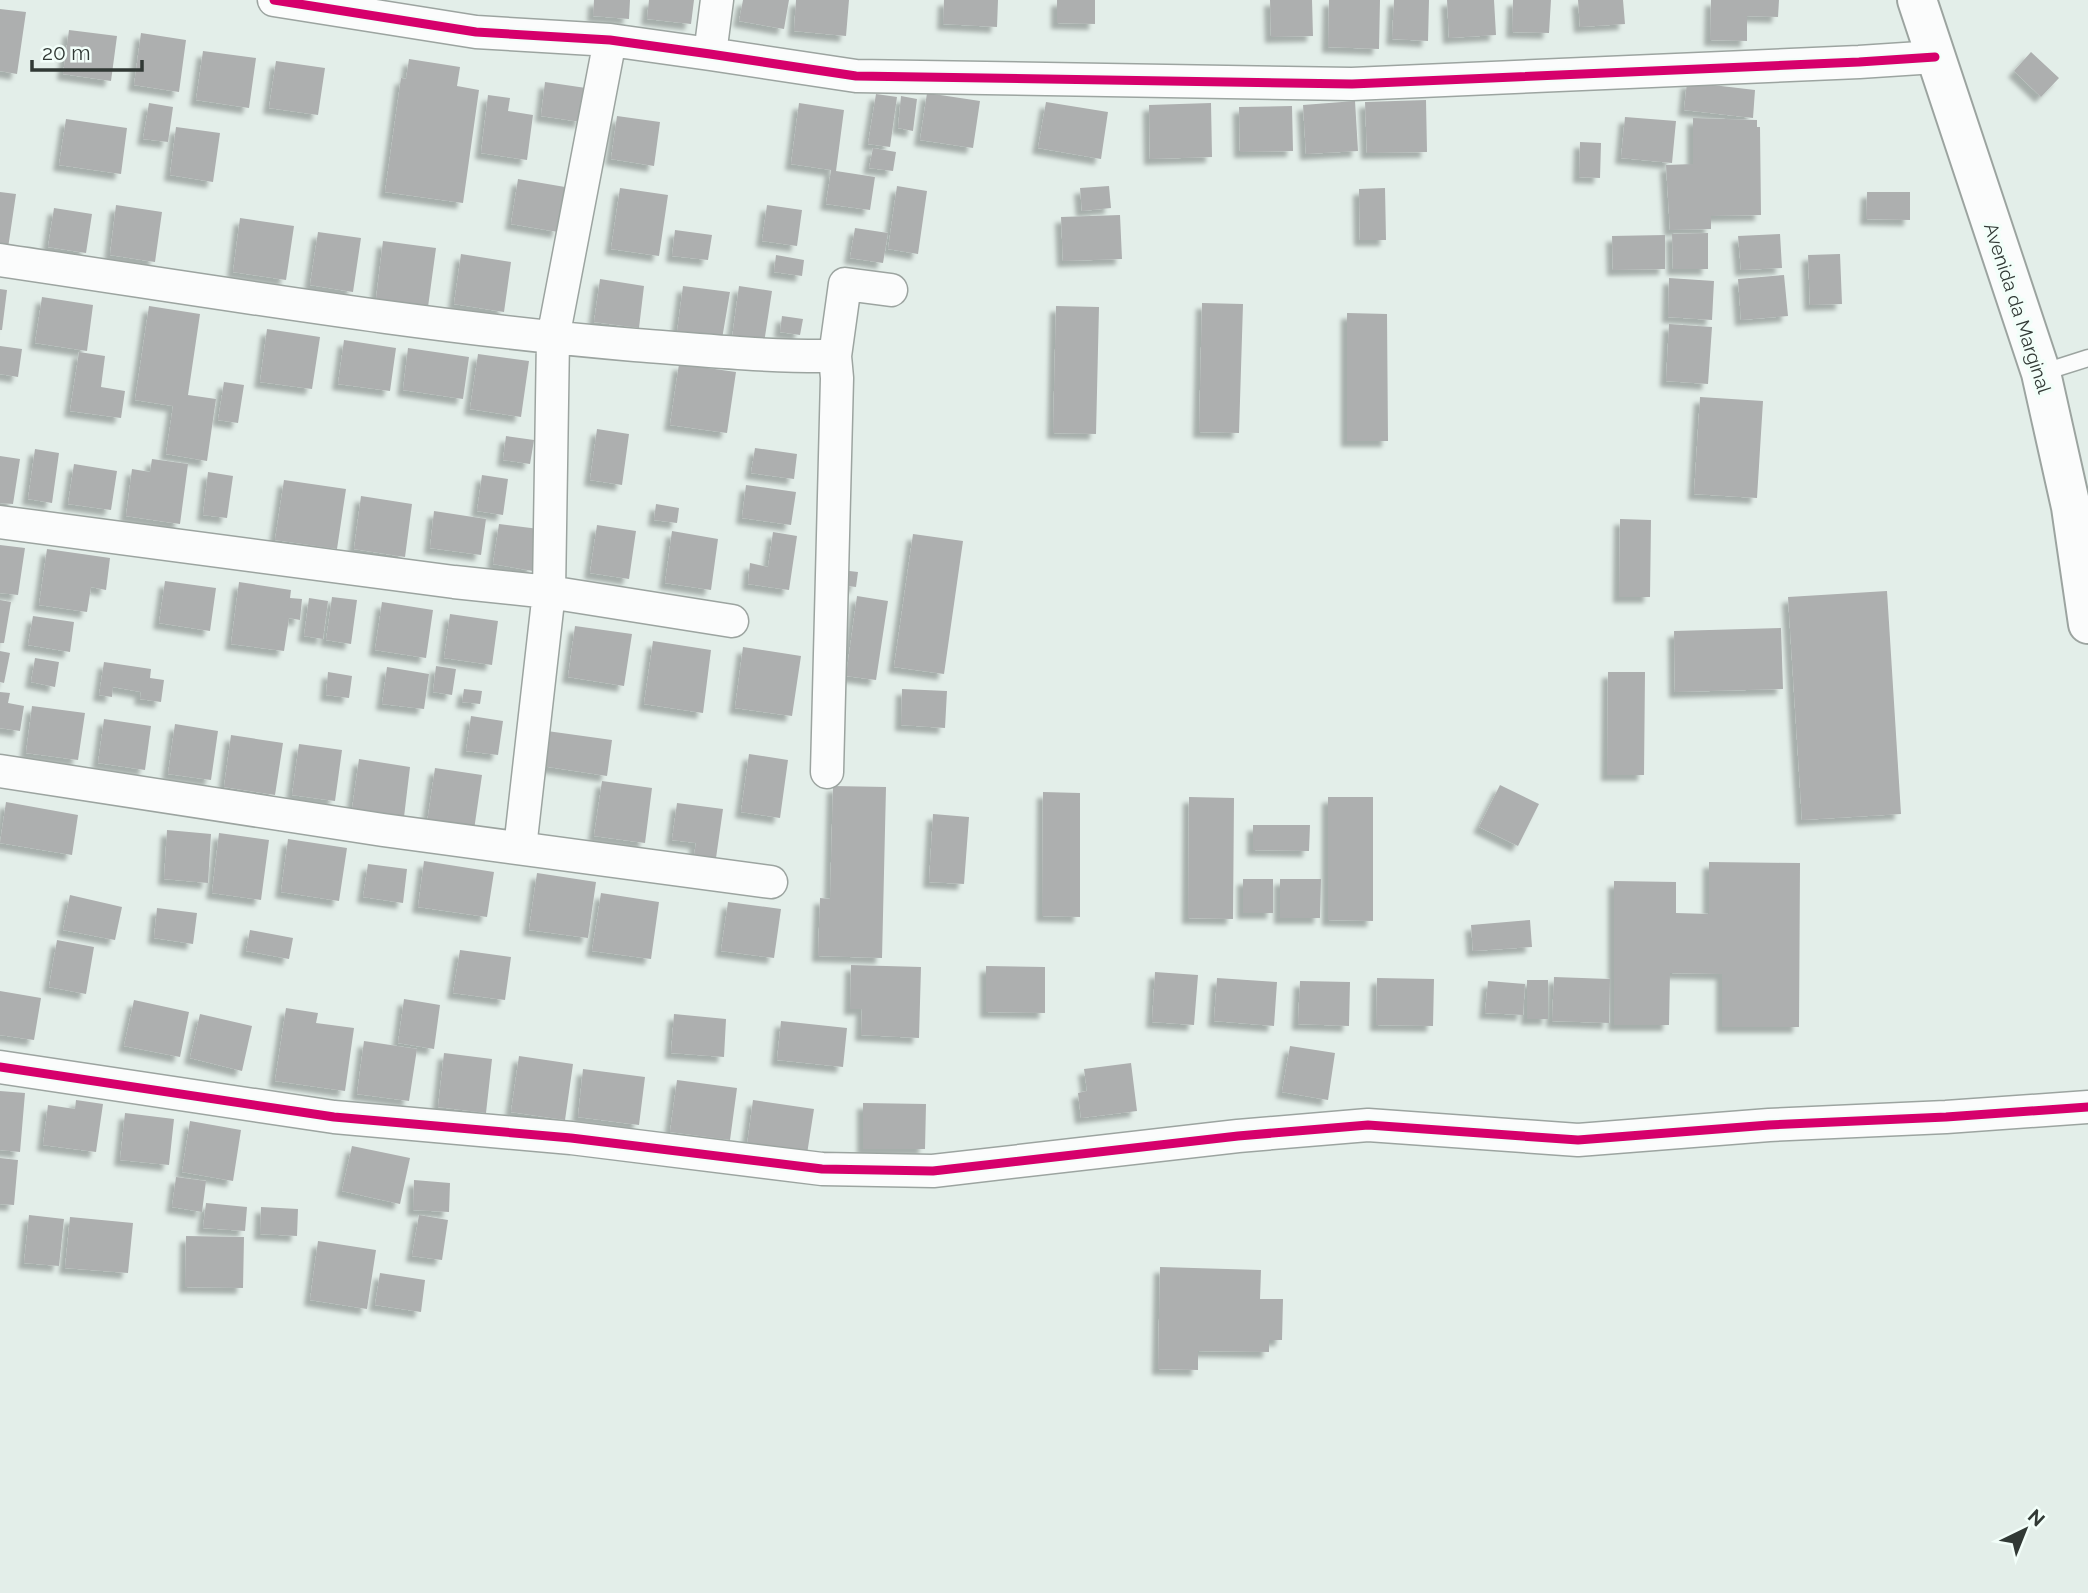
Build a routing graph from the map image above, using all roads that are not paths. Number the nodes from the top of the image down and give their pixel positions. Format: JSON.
{"nodes":[{"id":1,"x":274,"y":0,"type":"edge"},
{"id":2,"x":717,"y":0,"type":"edge"},
{"id":3,"x":1917,"y":0,"type":"edge"},
{"id":4,"x":610,"y":40,"type":"junction"},
{"id":5,"x":710,"y":54,"type":"junction"},
{"id":6,"x":1936,"y":57,"type":"junction"},
{"id":7,"x":0,"y":260,"type":"edge"},
{"id":8,"x":891,"y":290,"type":"dead end"},
{"id":9,"x":553,"y":338,"type":"junction"},
{"id":10,"x":835,"y":356,"type":"junction"},
{"id":11,"x":2088,"y":358,"type":"edge"},
{"id":12,"x":2041,"y":373,"type":"junction"},
{"id":13,"x":0,"y":522,"type":"edge"},
{"id":14,"x":549,"y":592,"type":"junction"},
{"id":15,"x":732,"y":621,"type":"dead end"},
{"id":16,"x":2088,"y":624,"type":"edge"},
{"id":17,"x":0,"y":771,"type":"edge"},
{"id":18,"x":827,"y":772,"type":"dead end"},
{"id":19,"x":520,"y":848,"type":"junction"},
{"id":20,"x":771,"y":882,"type":"dead end"},
{"id":21,"x":0,"y":1067,"type":"edge"},
{"id":22,"x":2088,"y":1107,"type":"edge"}],
"edges":[{"from":1,"to":4,"type":"street"},
{"from":2,"to":5,"type":"street"},
{"from":3,"to":6,"type":"main road","name":"Avenida da Marginal"},
{"from":4,"to":5,"type":"street"},
{"from":4,"to":9,"type":"street"},
{"from":5,"to":6,"type":"street"},
{"from":6,"to":12,"type":"main road","name":"Avenida da Marginal"},
{"from":7,"to":9,"type":"street"},
{"from":8,"to":10,"type":"street"},
{"from":9,"to":10,"type":"street"},
{"from":9,"to":14,"type":"street"},
{"from":10,"to":18,"type":"street"},
{"from":11,"to":12,"type":"lane"},
{"from":12,"to":16,"type":"main road","name":"Avenida da Marginal"},
{"from":13,"to":14,"type":"street"},
{"from":14,"to":15,"type":"street"},
{"from":14,"to":19,"type":"street"},
{"from":17,"to":19,"type":"street"},
{"from":19,"to":20,"type":"street"},
{"from":21,"to":22,"type":"street"}]}
